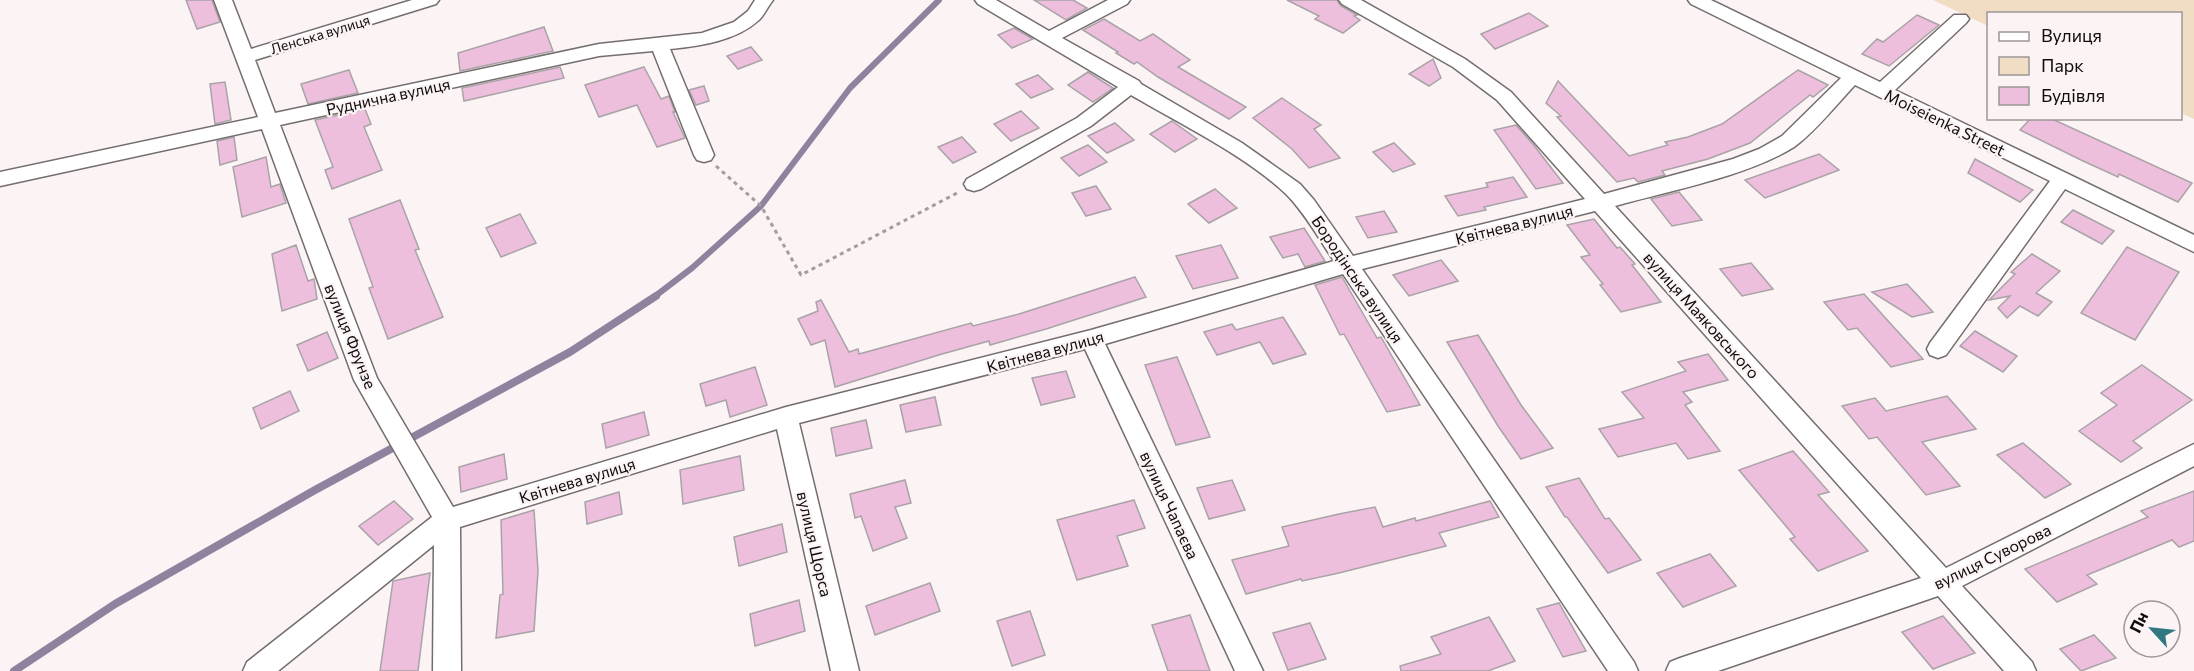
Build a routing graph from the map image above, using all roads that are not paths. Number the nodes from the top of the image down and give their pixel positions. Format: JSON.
{"nodes":[{"id":1,"x":223,"y":0,"type":"edge"},
{"id":2,"x":430,"y":0,"type":"edge"},
{"id":3,"x":764,"y":0,"type":"edge"},
{"id":4,"x":984,"y":0,"type":"edge"},
{"id":5,"x":1121,"y":0,"type":"edge"},
{"id":6,"x":1348,"y":0,"type":"edge"},
{"id":7,"x":1697,"y":0,"type":"edge"},
{"id":8,"x":376,"y":8,"type":"edge"},
{"id":9,"x":1960,"y":19,"type":"dead end"},
{"id":10,"x":1050,"y":37,"type":"junction"},
{"id":11,"x":658,"y":44,"type":"junction"},
{"id":12,"x":245,"y":57,"type":"junction"},
{"id":13,"x":1853,"y":78,"type":"junction"},
{"id":14,"x":1132,"y":85,"type":"junction"},
{"id":15,"x":1882,"y":91,"type":"junction"},
{"id":16,"x":270,"y":122,"type":"junction"},
{"id":17,"x":704,"y":155,"type":"road end"},
{"id":18,"x":0,"y":179,"type":"edge"},
{"id":19,"x":2062,"y":179,"type":"junction"},
{"id":20,"x":974,"y":184,"type":"road end"},
{"id":21,"x":1602,"y":202,"type":"junction"},
{"id":22,"x":2194,"y":244,"type":"edge"},
{"id":23,"x":1348,"y":265,"type":"junction"},
{"id":24,"x":1091,"y":339,"type":"junction"},
{"id":25,"x":1938,"y":349,"type":"dead end"},
{"id":26,"x":786,"y":417,"type":"junction"},
{"id":27,"x":2194,"y":454,"type":"edge"},
{"id":28,"x":447,"y":520,"type":"junction"},
{"id":29,"x":1942,"y":583,"type":"junction"},
{"id":30,"x":257,"y":671,"type":"edge"},
{"id":31,"x":447,"y":671,"type":"edge"},
{"id":32,"x":845,"y":671,"type":"edge"},
{"id":33,"x":1249,"y":671,"type":"edge"},
{"id":34,"x":1624,"y":671,"type":"edge"},
{"id":35,"x":1680,"y":671,"type":"edge"},
{"id":36,"x":2022,"y":671,"type":"edge"}],
"edges":[{"from":1,"to":12,"type":"street","name":"вулиця Фрунзе"},
{"from":2,"to":8,"type":"street","name":"Ленська вулиця"},
{"from":3,"to":11,"type":"street","name":"Руднична вулиця"},
{"from":4,"to":10,"type":"street","name":"Бородінська вулиця"},
{"from":5,"to":10,"type":"street"},
{"from":6,"to":21,"type":"street","name":"вулиця Маяковського"},
{"from":7,"to":13,"type":"street","name":"Moiseienka Street"},
{"from":8,"to":12,"type":"street","name":"Ленська вулиця"},
{"from":9,"to":15,"type":"street"},
{"from":10,"to":14,"type":"street","name":"Бородінська вулиця"},
{"from":11,"to":16,"type":"street","name":"Руднична вулиця"},
{"from":11,"to":17,"type":"street"},
{"from":12,"to":16,"type":"street","name":"вулиця Фрунзе"},
{"from":13,"to":15,"type":"street","name":"Moiseienka Street"},
{"from":13,"to":21,"type":"street","name":"Квітнева вулиця"},
{"from":14,"to":20,"type":"street"},
{"from":14,"to":23,"type":"street","name":"Бородінська вулиця"},
{"from":15,"to":19,"type":"street","name":"Moiseienka Street"},
{"from":16,"to":18,"type":"street","name":"Руднична вулиця"},
{"from":16,"to":28,"type":"street","name":"вулиця Фрунзе"},
{"from":19,"to":22,"type":"street","name":"Moiseienka Street"},
{"from":19,"to":25,"type":"street"},
{"from":21,"to":23,"type":"street","name":"Квітнева вулиця"},
{"from":21,"to":29,"type":"street","name":"вулиця Маяковського"},
{"from":23,"to":24,"type":"street","name":"Квітнева вулиця"},
{"from":23,"to":34,"type":"street","name":"Бородінська вулиця"},
{"from":24,"to":26,"type":"street","name":"Квітнева вулиця"},
{"from":24,"to":33,"type":"street","name":"вулиця Чапаєва"},
{"from":26,"to":28,"type":"street","name":"Квітнева вулиця"},
{"from":26,"to":32,"type":"street","name":"вулиця Щорса"},
{"from":27,"to":29,"type":"street","name":"вулиця Суворова"},
{"from":28,"to":30,"type":"street","name":"Квітнева вулиця"},
{"from":28,"to":31,"type":"street"},
{"from":29,"to":35,"type":"street","name":"вулиця Суворова"},
{"from":29,"to":36,"type":"street","name":"вулиця Маяковського"}]}
